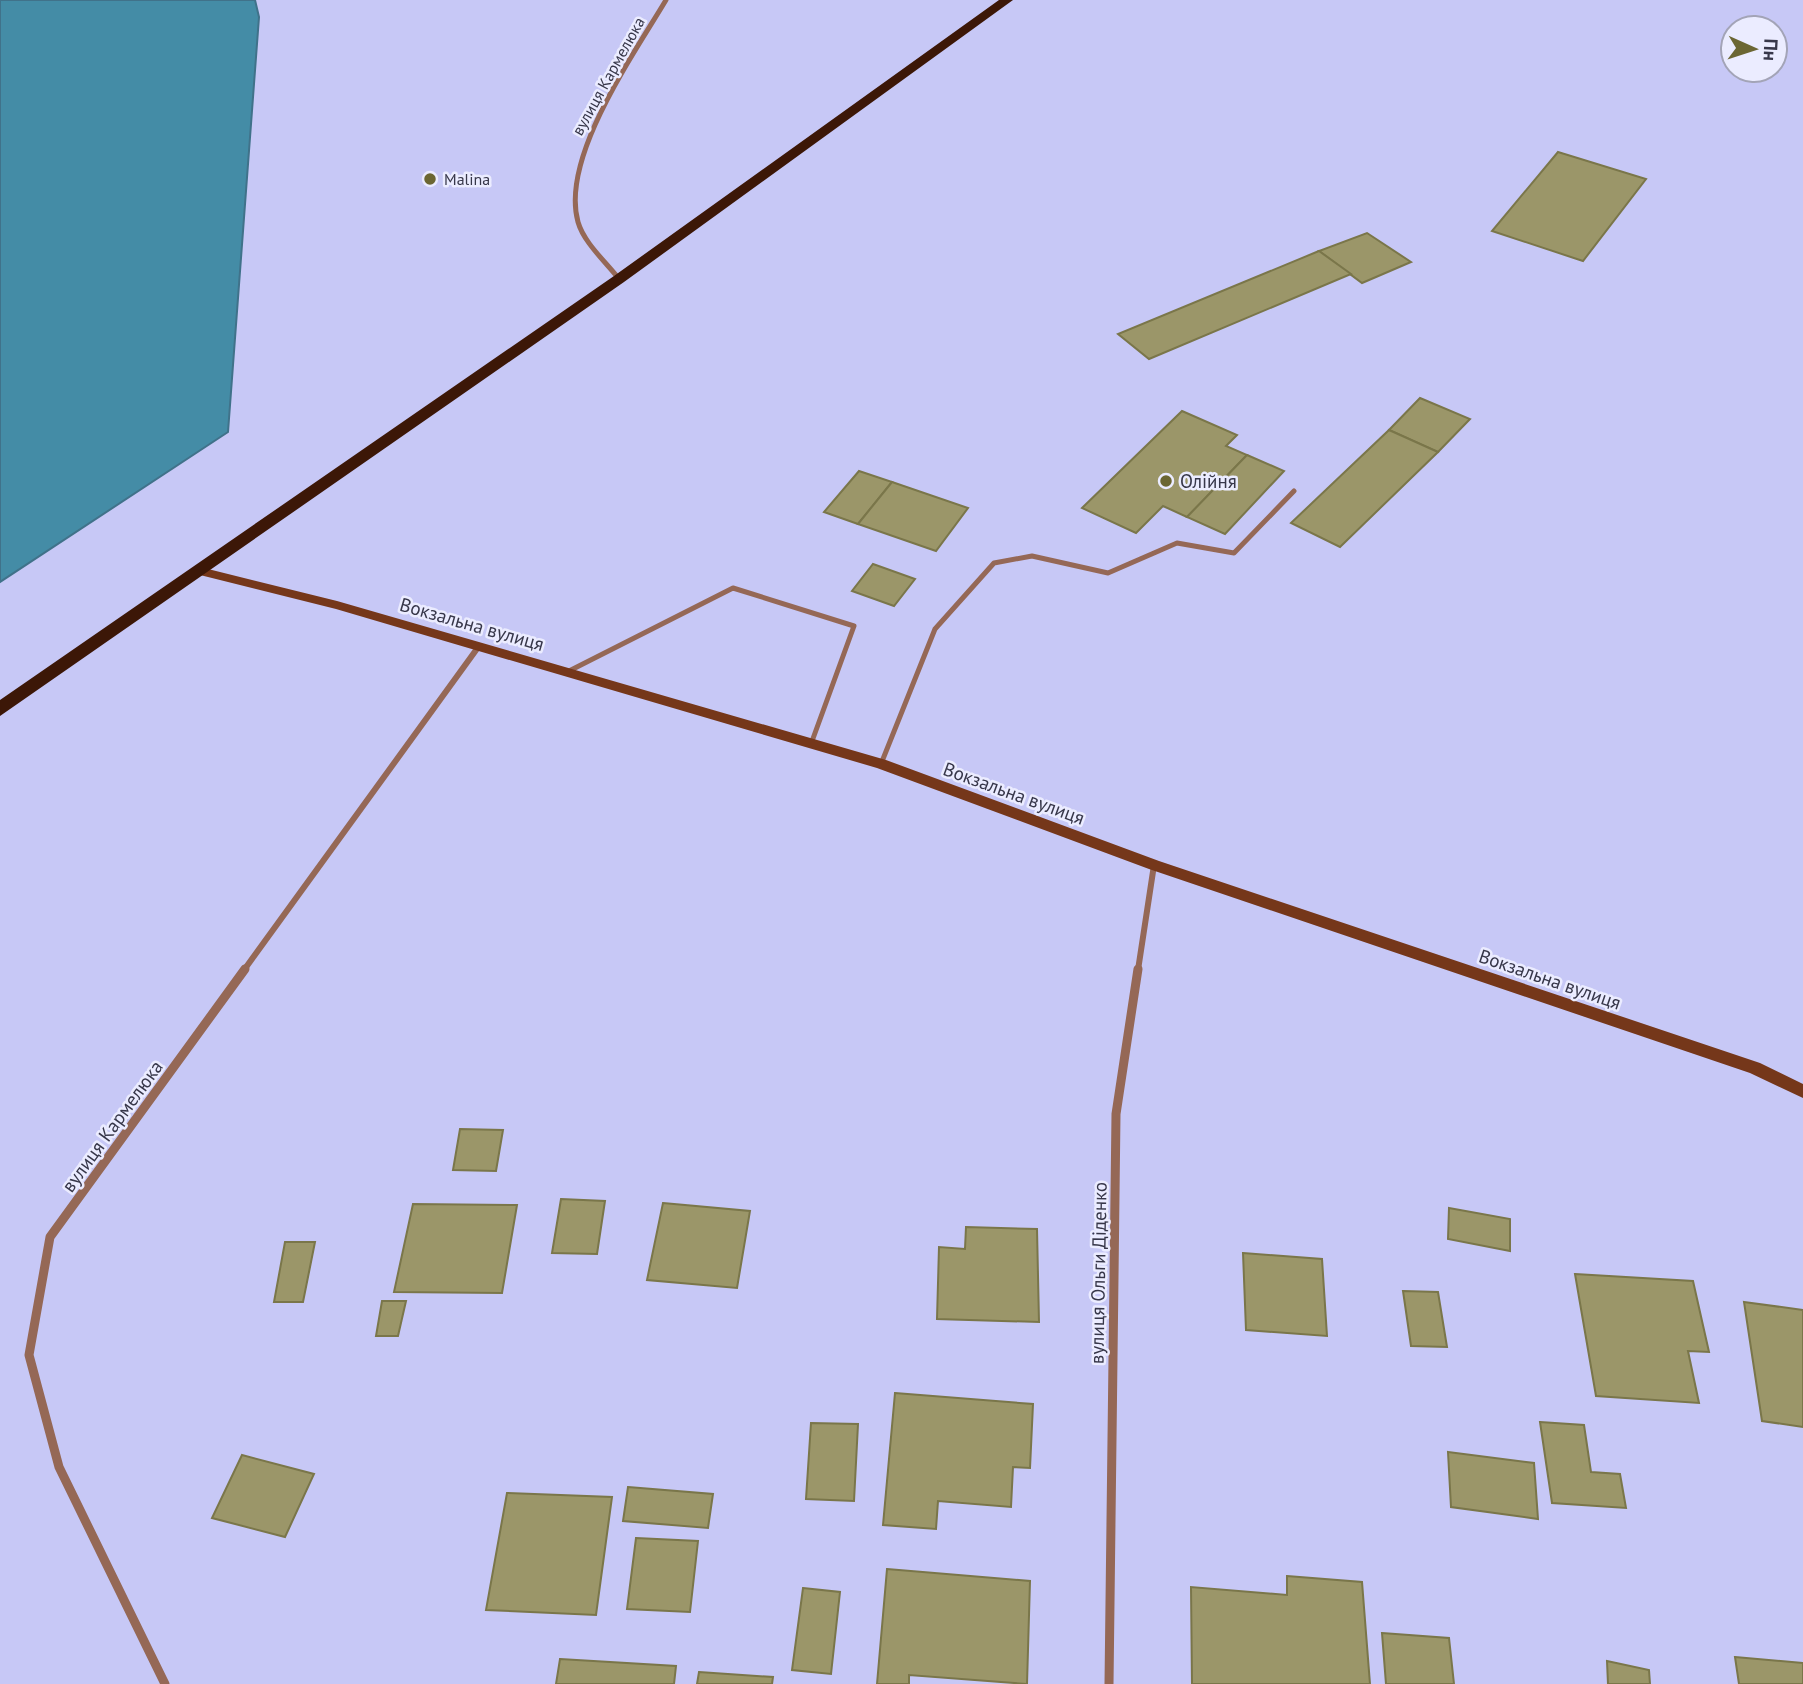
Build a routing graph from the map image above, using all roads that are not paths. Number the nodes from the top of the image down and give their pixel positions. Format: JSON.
{"nodes":[{"id":1,"x":666,"y":0,"type":"edge"},
{"id":2,"x":1007,"y":0,"type":"edge"},
{"id":3,"x":619,"y":279,"type":"junction"},
{"id":4,"x":1294,"y":491,"type":"dead end"},
{"id":5,"x":200,"y":570,"type":"junction"},
{"id":6,"x":479,"y":646,"type":"junction"},
{"id":7,"x":567,"y":672,"type":"junction"},
{"id":8,"x":0,"y":709,"type":"edge"},
{"id":9,"x":811,"y":744,"type":"junction"},
{"id":10,"x":881,"y":764,"type":"junction"},
{"id":11,"x":1154,"y":865,"type":"junction"},
{"id":12,"x":1803,"y":1091,"type":"edge"},
{"id":13,"x":165,"y":1684,"type":"edge"},
{"id":14,"x":1109,"y":1684,"type":"edge"}],
"edges":[{"from":1,"to":3,"type":"street","name":"вулиця Кармелюка"},
{"from":2,"to":3,"type":"highway"},
{"from":3,"to":5,"type":"highway"},
{"from":4,"to":10,"type":"lane"},
{"from":5,"to":6,"type":"main road","name":"Вокзальна вулиця"},
{"from":5,"to":8,"type":"highway"},
{"from":6,"to":7,"type":"main road","name":"Вокзальна вулиця"},
{"from":6,"to":13,"type":"street","name":"вулиця Кармелюка"},
{"from":7,"to":9,"type":"main road","name":"Вокзальна вулиця"},
{"from":7,"to":9,"type":"lane"},
{"from":9,"to":10,"type":"main road","name":"Вокзальна вулиця"},
{"from":10,"to":11,"type":"main road","name":"Вокзальна вулиця"},
{"from":11,"to":12,"type":"main road","name":"Вокзальна вулиця"},
{"from":11,"to":14,"type":"street","name":"вулиця Ольги Діденко"}]}
